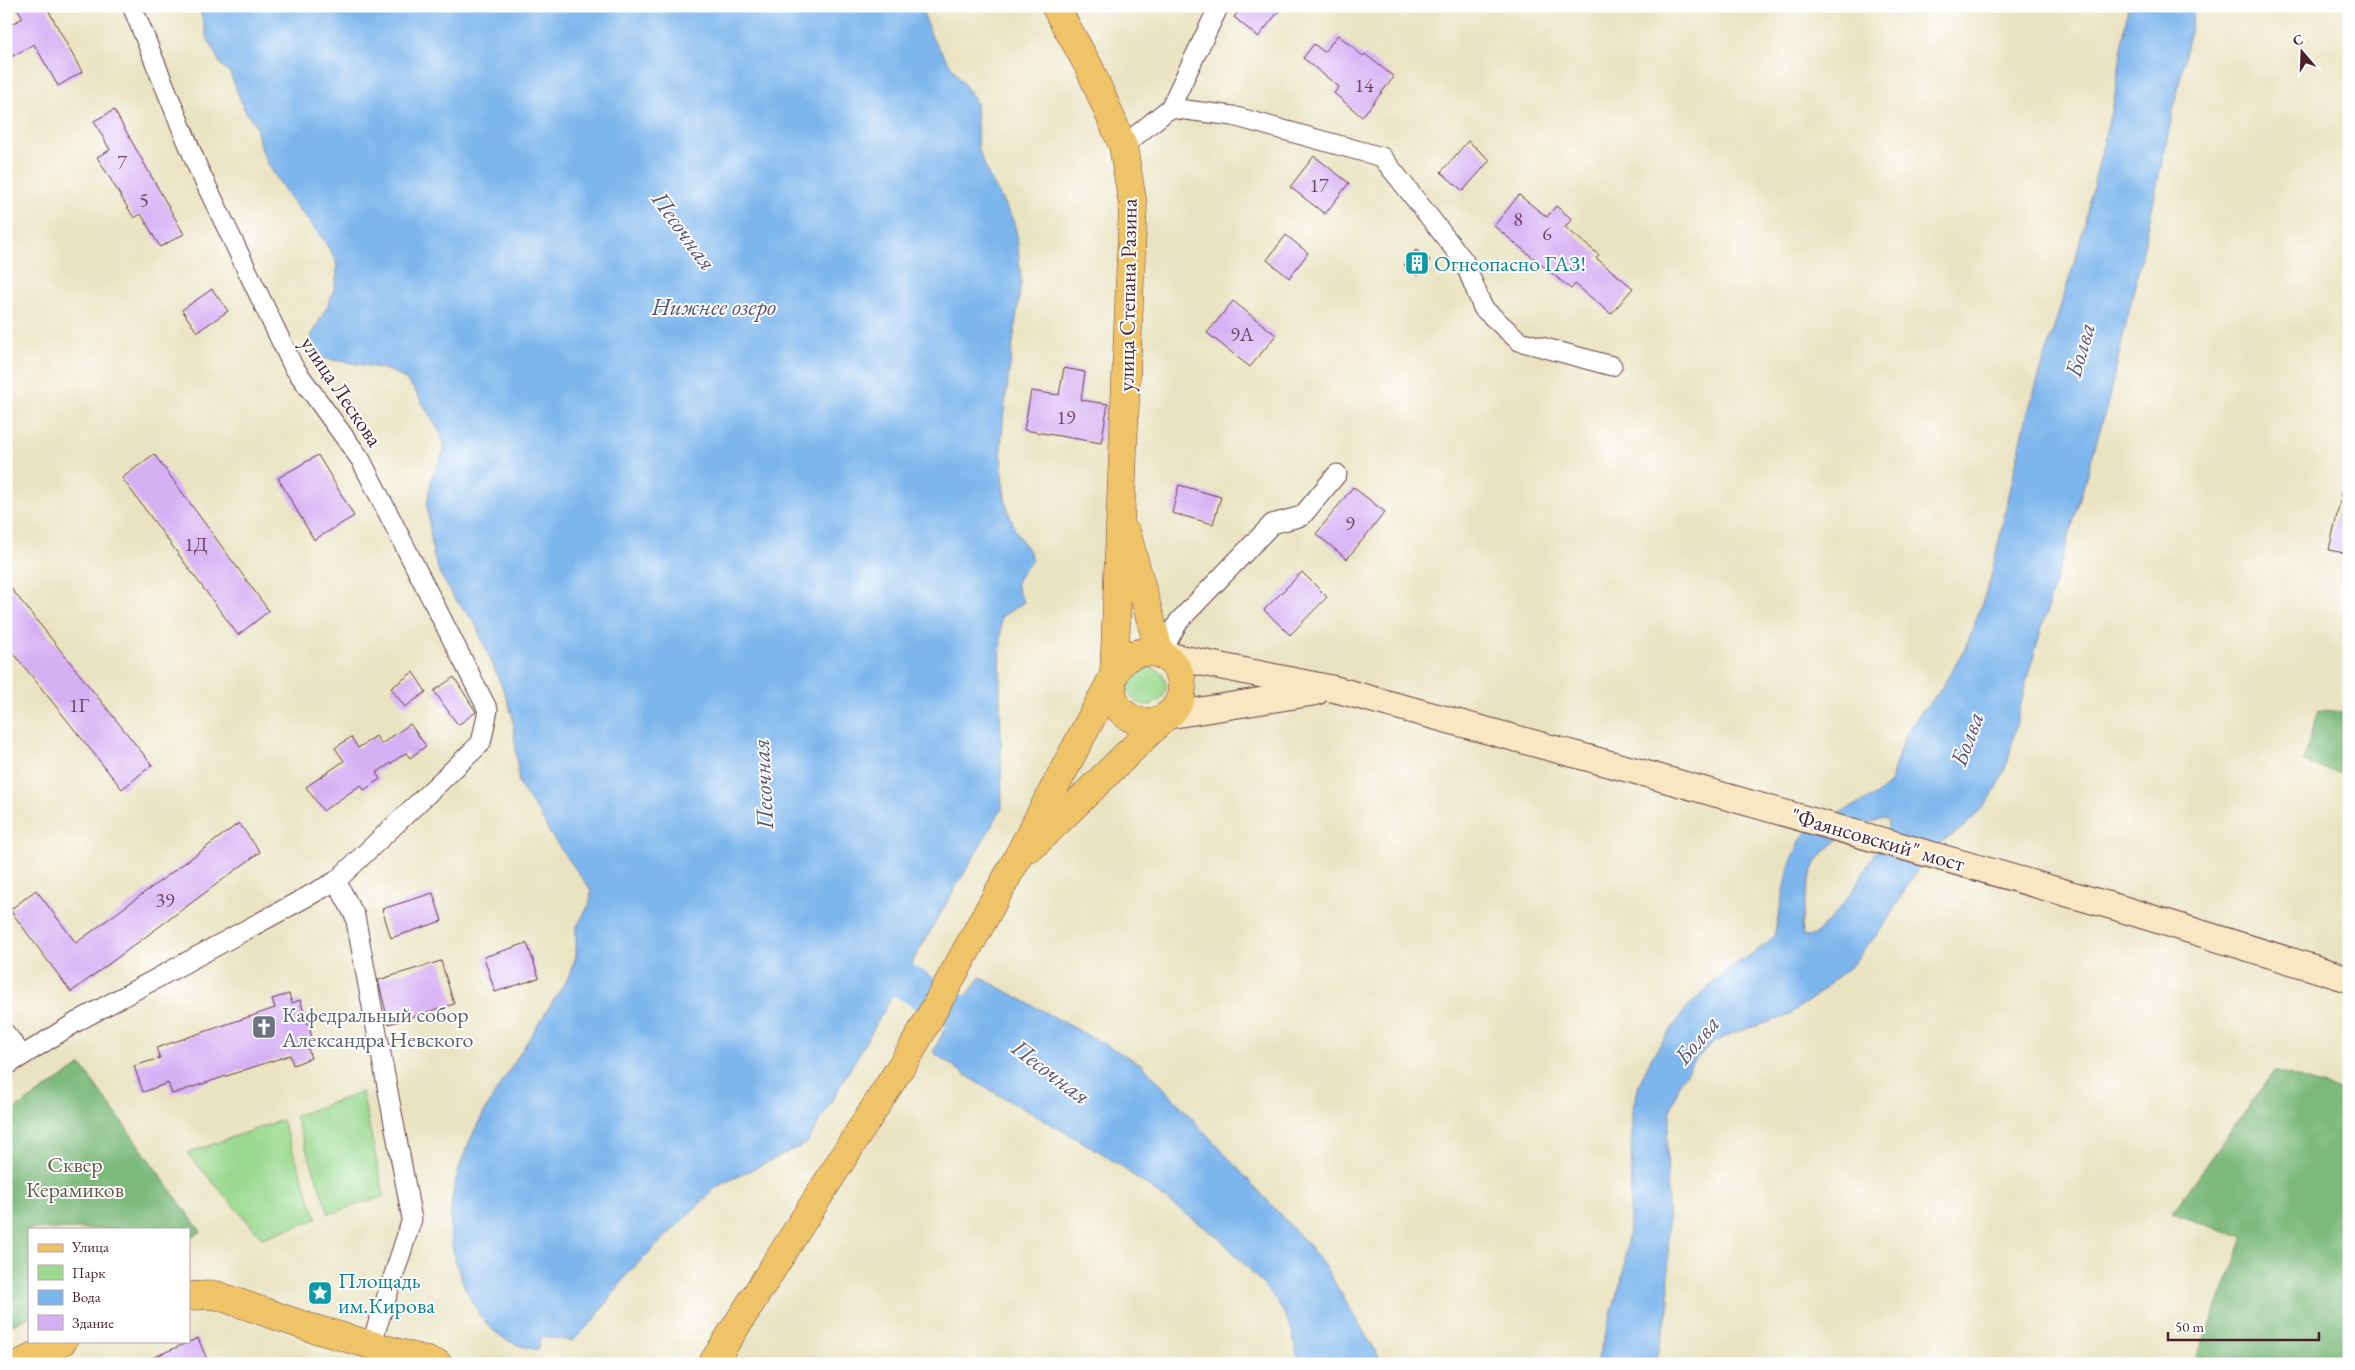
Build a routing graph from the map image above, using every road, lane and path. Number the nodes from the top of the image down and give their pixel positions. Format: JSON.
{"nodes":[{"id":1,"x":132,"y":6,"type":"edge"},
{"id":2,"x":1055,"y":6,"type":"edge"},
{"id":3,"x":1219,"y":6,"type":"edge"},
{"id":4,"x":1170,"y":108,"type":"junction"},
{"id":5,"x":1123,"y":146,"type":"junction"},
{"id":6,"x":1612,"y":366,"type":"dead end"},
{"id":7,"x":1337,"y":474,"type":"dead end"},
{"id":8,"x":1120,"y":509,"type":"junction"},
{"id":9,"x":1160,"y":654,"type":"junction"},
{"id":10,"x":1114,"y":675,"type":"junction"},
{"id":11,"x":1334,"y":689,"type":"junction"},
{"id":12,"x":1166,"y":716,"type":"junction"},
{"id":13,"x":1013,"y":866,"type":"junction"},
{"id":14,"x":336,"y":881,"type":"junction"},
{"id":15,"x":2349,"y":978,"type":"edge"},
{"id":16,"x":6,"y":1034,"type":"edge"},
{"id":17,"x":22,"y":1055,"type":"junction"},
{"id":18,"x":6,"y":1066,"type":"edge"},
{"id":19,"x":190,"y":1296,"type":"edge"},
{"id":20,"x":61,"y":1342,"type":"edge"},
{"id":21,"x":371,"y":1345,"type":"junction"},
{"id":22,"x":20,"y":1364,"type":"edge"},
{"id":23,"x":438,"y":1364,"type":"edge"},
{"id":24,"x":712,"y":1364,"type":"edge"}],
"edges":[{"from":1,"to":14,"type":"street","name":"улица Лескова"},
{"from":2,"to":5,"type":"main road","name":"улица Степана Разина"},
{"from":3,"to":4,"type":"street"},
{"from":4,"to":5,"type":"street"},
{"from":4,"to":6,"type":"street"},
{"from":5,"to":8,"type":"main road","name":"улица Степана Разина"},
{"from":7,"to":9,"type":"street"},
{"from":8,"to":9,"type":"main road"},
{"from":8,"to":10,"type":"main road","name":"улица Степана Разина"},
{"from":9,"to":10,"type":"main road"},
{"from":9,"to":11,"type":"main road","name":"\"Фаянсовский\" мост"},
{"from":9,"to":12,"type":"main road"},
{"from":10,"to":12,"type":"main road"},
{"from":10,"to":13,"type":"main road"},
{"from":11,"to":12,"type":"main road"},
{"from":11,"to":15,"type":"main road","name":"\"Фаянсовский\" мост"},
{"from":12,"to":13,"type":"main road"},
{"from":13,"to":24,"type":"main road"},
{"from":14,"to":17,"type":"street"},
{"from":14,"to":21,"type":"street"},
{"from":16,"to":17,"type":"street"},
{"from":17,"to":18,"type":"street"},
{"from":19,"to":21,"type":"main road"},
{"from":20,"to":22,"type":"main road"},
{"from":21,"to":23,"type":"main road"}]}
